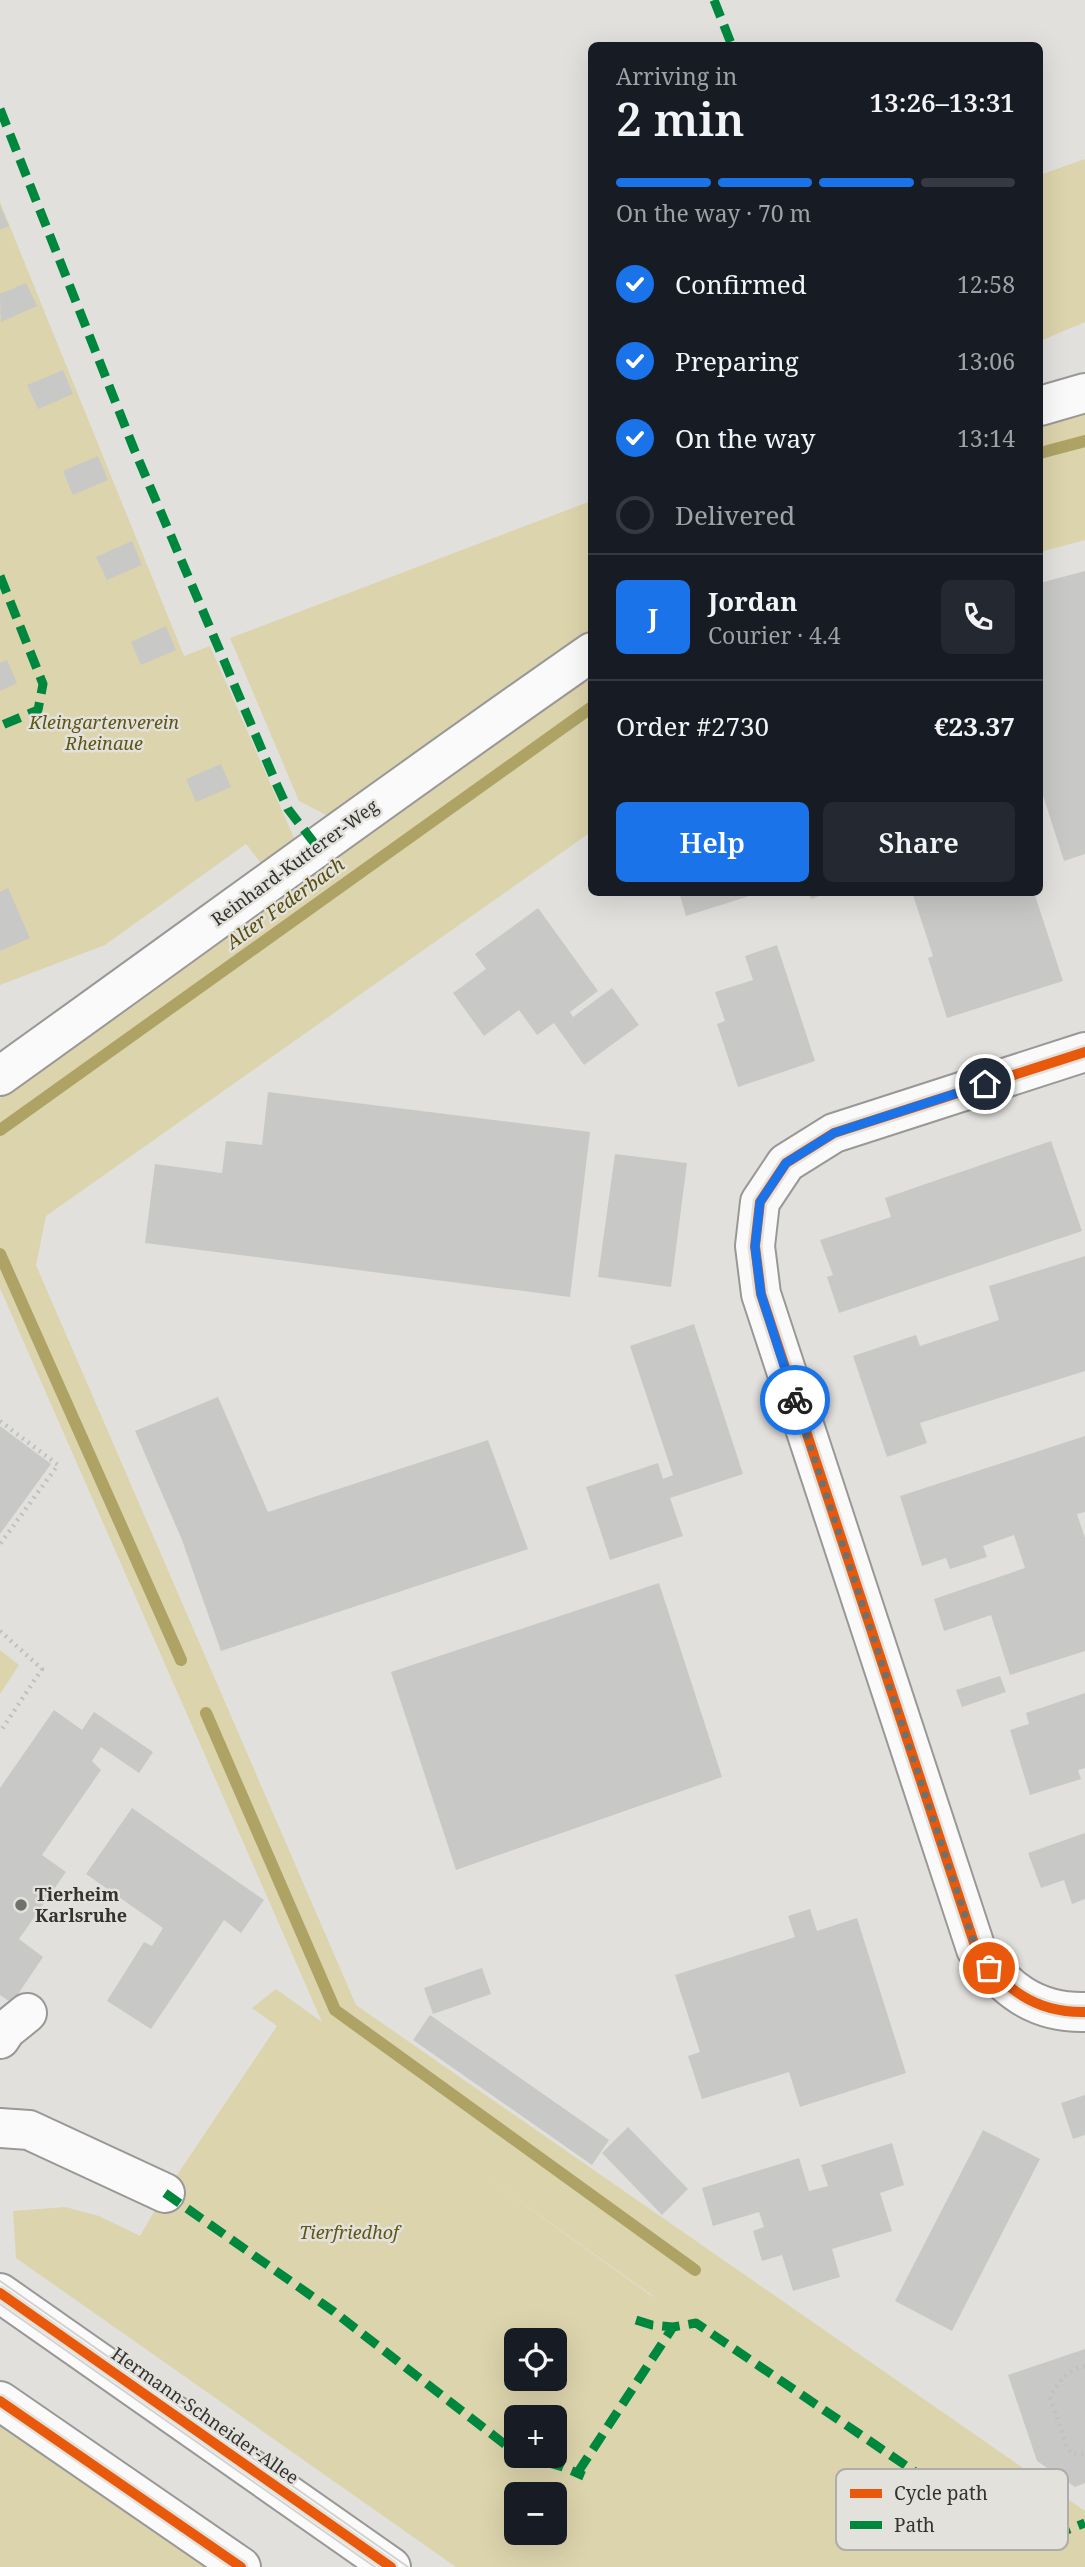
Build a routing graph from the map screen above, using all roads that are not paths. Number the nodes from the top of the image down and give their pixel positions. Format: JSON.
{"nodes":[{"id":1,"x":1085,"y":393,"type":"edge"},
{"id":2,"x":1043,"y":405,"type":"edge"},
{"id":3,"x":588,"y":655,"type":"edge"},
{"id":4,"x":1085,"y":1052,"type":"edge"},
{"id":5,"x":0,"y":1076,"type":"edge"},
{"id":6,"x":1085,"y":2012,"type":"edge"},
{"id":7,"x":27,"y":2013,"type":"dead end"},
{"id":8,"x":0,"y":2039,"type":"edge"},
{"id":9,"x":0,"y":2128,"type":"edge"},
{"id":10,"x":165,"y":2193,"type":"dead end"},
{"id":11,"x":0,"y":2293,"type":"edge"},
{"id":12,"x":0,"y":2401,"type":"edge"},
{"id":13,"x":241,"y":2567,"type":"edge"},
{"id":14,"x":391,"y":2567,"type":"edge"}],
"edges":[{"from":1,"to":2,"type":"street"},
{"from":3,"to":5,"type":"street","name":"Reinhard-Kutterer-Weg"},
{"from":4,"to":6,"type":"street"},
{"from":7,"to":8,"type":"street"},
{"from":9,"to":10,"type":"street"},
{"from":11,"to":14,"type":"street","name":"Hermann-Schneider-Allee"},
{"from":12,"to":13,"type":"street"}]}
